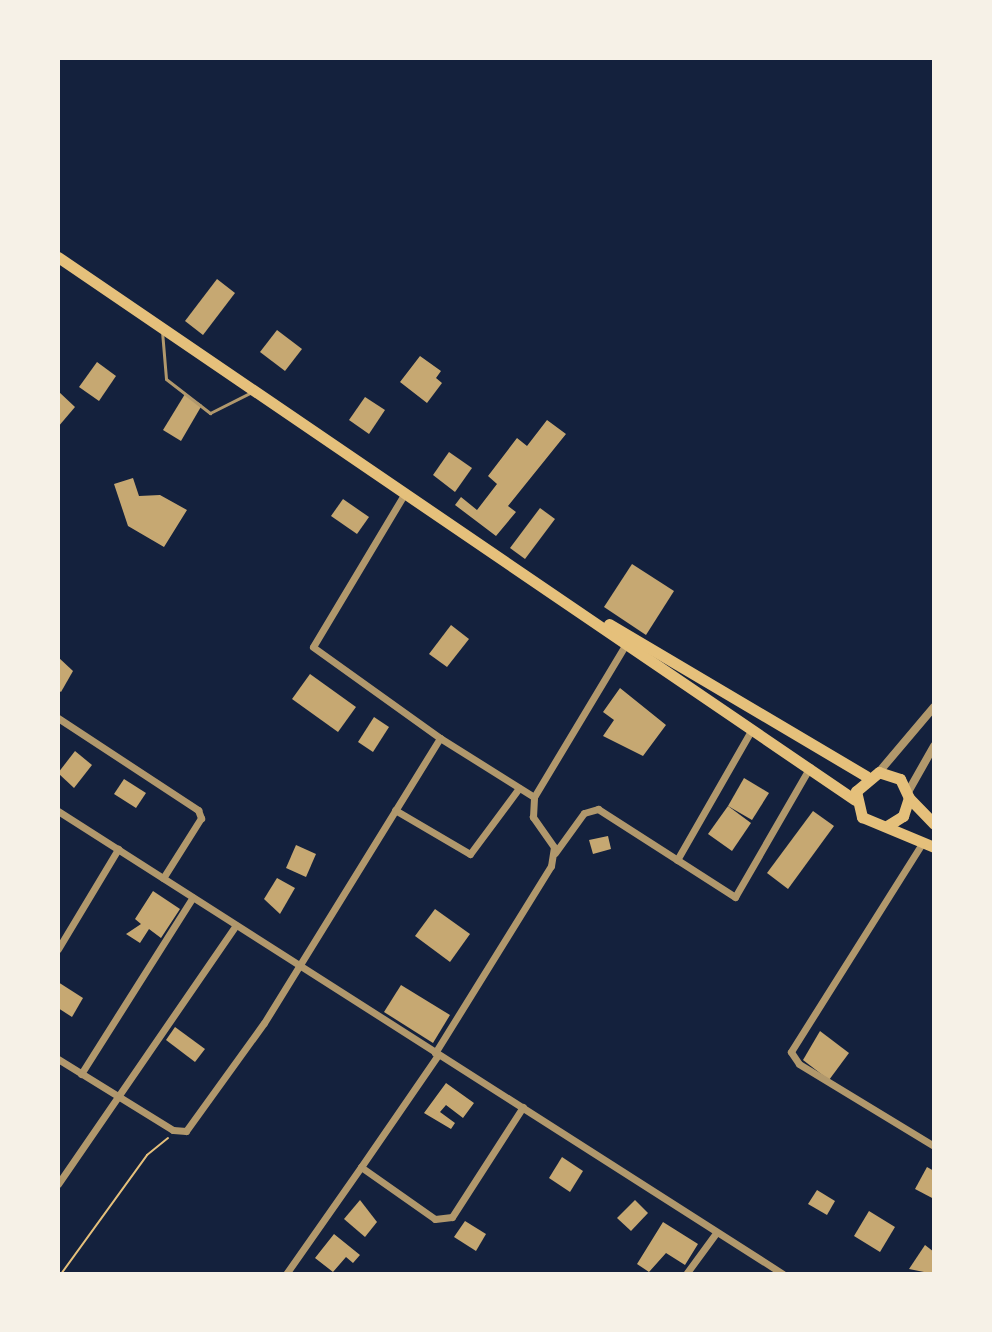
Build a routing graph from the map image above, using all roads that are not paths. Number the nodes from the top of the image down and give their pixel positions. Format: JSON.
{"nodes":[{"id":1,"x":59,"y":260,"type":"edge"},
{"id":2,"x":162,"y":327,"type":"junction"},
{"id":3,"x":257,"y":389,"type":"junction"},
{"id":4,"x":407,"y":490,"type":"junction"},
{"id":5,"x":628,"y":638,"type":"junction"},
{"id":6,"x":934,"y":707,"type":"edge"},
{"id":7,"x":58,"y":718,"type":"edge"},
{"id":8,"x":752,"y":729,"type":"junction"},
{"id":9,"x":440,"y":738,"type":"junction"},
{"id":10,"x":934,"y":746,"type":"edge"},
{"id":11,"x":810,"y":767,"type":"junction"},
{"id":12,"x":879,"y":772,"type":"junction"},
{"id":13,"x":866,"y":776,"type":"junction"},
{"id":14,"x":519,"y":788,"type":"junction"},
{"id":15,"x":909,"y":795,"type":"junction"},
{"id":16,"x":534,"y":797,"type":"junction"},
{"id":17,"x":855,"y":800,"type":"junction"},
{"id":18,"x":395,"y":810,"type":"junction"},
{"id":19,"x":58,"y":811,"type":"edge"},
{"id":20,"x":934,"y":824,"type":"edge"},
{"id":21,"x":887,"y":826,"type":"junction"},
{"id":22,"x":929,"y":844,"type":"edge"},
{"id":23,"x":118,"y":849,"type":"junction"},
{"id":24,"x":555,"y":853,"type":"junction"},
{"id":25,"x":677,"y":860,"type":"junction"},
{"id":26,"x":163,"y":878,"type":"junction"},
{"id":27,"x":193,"y":897,"type":"junction"},
{"id":28,"x":236,"y":925,"type":"junction"},
{"id":29,"x":58,"y":949,"type":"edge"},
{"id":30,"x":298,"y":965,"type":"junction"},
{"id":31,"x":437,"y":1054,"type":"junction"},
{"id":32,"x":59,"y":1062,"type":"edge"},
{"id":33,"x":81,"y":1074,"type":"junction"},
{"id":34,"x":116,"y":1095,"type":"junction"},
{"id":35,"x":523,"y":1107,"type":"junction"},
{"id":36,"x":934,"y":1146,"type":"edge"},
{"id":37,"x":361,"y":1167,"type":"junction"},
{"id":38,"x":58,"y":1184,"type":"edge"},
{"id":39,"x":716,"y":1233,"type":"junction"},
{"id":40,"x":286,"y":1274,"type":"edge"},
{"id":41,"x":686,"y":1274,"type":"edge"},
{"id":42,"x":783,"y":1274,"type":"edge"}],
"edges":[{"from":1,"to":2,"type":"main road"},
{"from":2,"to":3,"type":"main road"},
{"from":2,"to":3,"type":"lane"},
{"from":3,"to":4,"type":"main road"},
{"from":4,"to":5,"type":"main road"},
{"from":4,"to":9,"type":"street"},
{"from":5,"to":8,"type":"main road"},
{"from":5,"to":13,"type":"main road"},
{"from":5,"to":16,"type":"street"},
{"from":6,"to":12,"type":"street"},
{"from":7,"to":26,"type":"street"},
{"from":8,"to":11,"type":"main road"},
{"from":8,"to":25,"type":"street"},
{"from":9,"to":14,"type":"street"},
{"from":9,"to":18,"type":"street"},
{"from":10,"to":15,"type":"street"},
{"from":11,"to":17,"type":"main road"},
{"from":11,"to":25,"type":"street"},
{"from":12,"to":13,"type":"main road"},
{"from":12,"to":15,"type":"main road"},
{"from":13,"to":17,"type":"main road"},
{"from":14,"to":16,"type":"street"},
{"from":14,"to":18,"type":"street"},
{"from":15,"to":20,"type":"main road"},
{"from":15,"to":21,"type":"main road"},
{"from":16,"to":24,"type":"street"},
{"from":17,"to":21,"type":"main road"},
{"from":18,"to":30,"type":"street"},
{"from":19,"to":23,"type":"street"},
{"from":21,"to":22,"type":"main road"},
{"from":22,"to":36,"type":"street"},
{"from":23,"to":26,"type":"street"},
{"from":23,"to":29,"type":"street"},
{"from":24,"to":25,"type":"street"},
{"from":24,"to":31,"type":"street"},
{"from":26,"to":27,"type":"street"},
{"from":27,"to":28,"type":"street"},
{"from":27,"to":33,"type":"street"},
{"from":28,"to":30,"type":"street"},
{"from":28,"to":34,"type":"street"},
{"from":30,"to":31,"type":"street"},
{"from":30,"to":34,"type":"street"},
{"from":31,"to":35,"type":"street"},
{"from":31,"to":37,"type":"street"},
{"from":32,"to":33,"type":"street"},
{"from":33,"to":34,"type":"street"},
{"from":34,"to":38,"type":"street"},
{"from":35,"to":37,"type":"street"},
{"from":35,"to":39,"type":"street"},
{"from":37,"to":40,"type":"street"},
{"from":39,"to":41,"type":"street"},
{"from":39,"to":42,"type":"street"}]}
